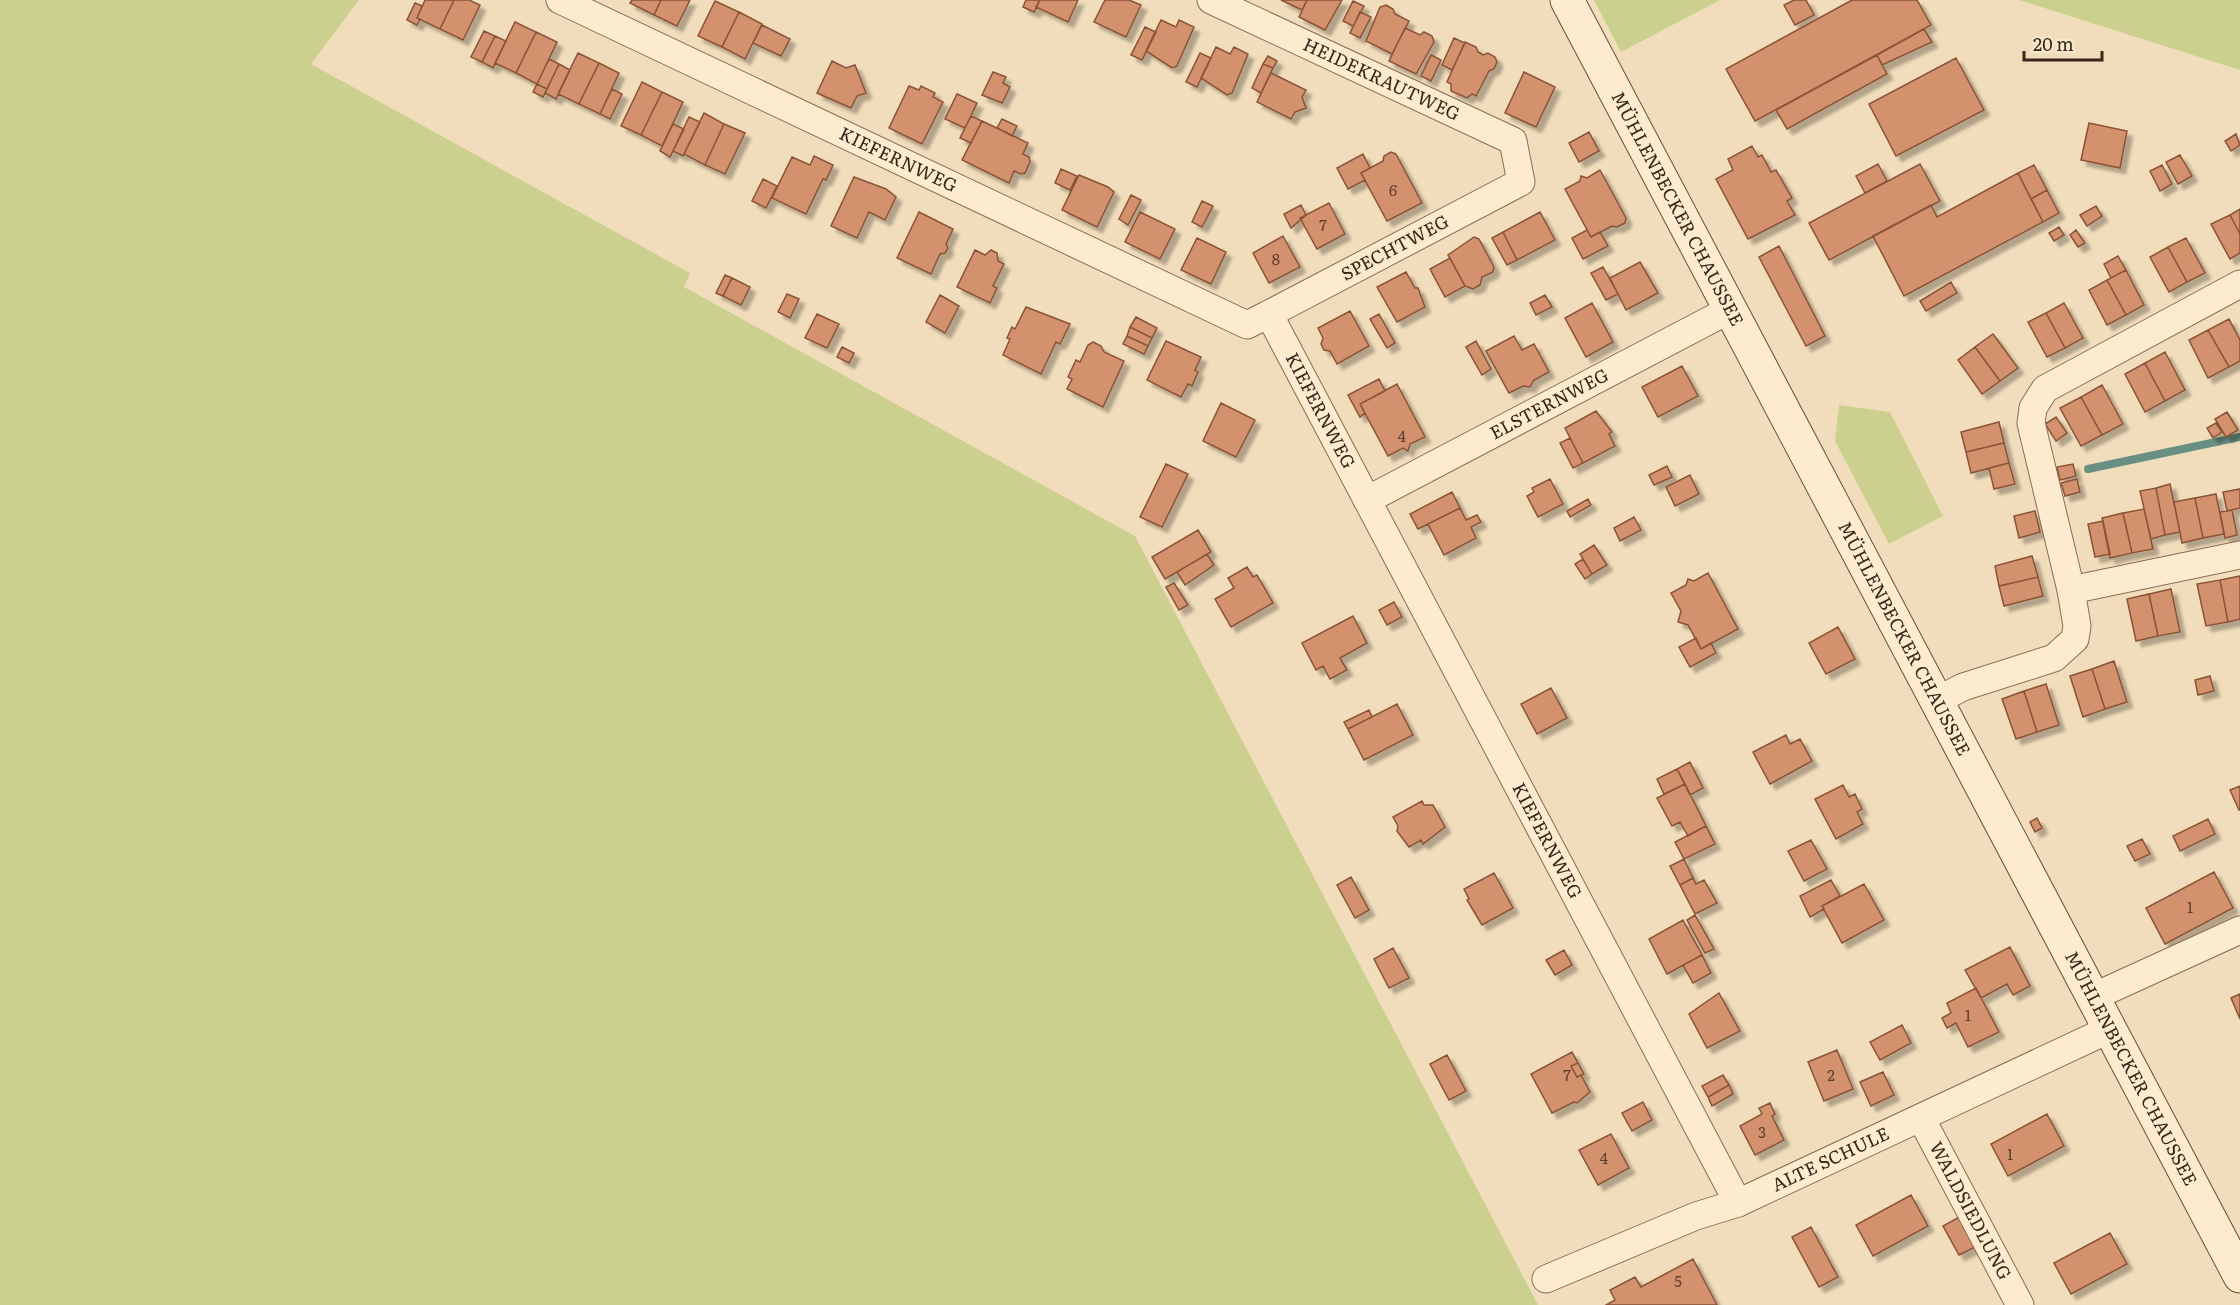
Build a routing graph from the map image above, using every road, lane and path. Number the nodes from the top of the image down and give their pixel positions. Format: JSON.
{"nodes":[{"id":1,"x":560,"y":0,"type":"edge"},
{"id":2,"x":1211,"y":0,"type":"edge"},
{"id":3,"x":1567,"y":0,"type":"edge"},
{"id":4,"x":1521,"y":182,"type":"joint"},
{"id":5,"x":2240,"y":284,"type":"edge"},
{"id":6,"x":1731,"y":309,"type":"junction"},
{"id":7,"x":1269,"y":314,"type":"junction"},
{"id":8,"x":1367,"y":500,"type":"junction"},
{"id":9,"x":2240,"y":555,"type":"edge"},
{"id":10,"x":2071,"y":590,"type":"junction"},
{"id":11,"x":1936,"y":701,"type":"junction"},
{"id":12,"x":2240,"y":930,"type":"edge"},
{"id":13,"x":2093,"y":997,"type":"junction"},
{"id":14,"x":2110,"y":1029,"type":"junction"},
{"id":15,"x":1921,"y":1118,"type":"junction"},
{"id":16,"x":1738,"y":1203,"type":"junction"},
{"id":17,"x":2240,"y":1276,"type":"edge"},
{"id":18,"x":1546,"y":1279,"type":"dead end"},
{"id":19,"x":2020,"y":1305,"type":"edge"}],
"edges":[{"from":1,"to":7,"type":"street","name":"KIEFERNWEG"},
{"from":2,"to":4,"type":"street","name":"HEIDEKRAUTWEG"},
{"from":3,"to":6,"type":"main road","name":"MÜHLENBECKER CHAUSSEE"},
{"from":4,"to":7,"type":"street","name":"SPECHTWEG"},
{"from":5,"to":10,"type":"street"},
{"from":6,"to":8,"type":"street","name":"ELSTERNWEG"},
{"from":6,"to":11,"type":"main road","name":"MÜHLENBECKER CHAUSSEE"},
{"from":7,"to":8,"type":"street","name":"KIEFERNWEG"},
{"from":8,"to":16,"type":"street","name":"KIEFERNWEG"},
{"from":9,"to":10,"type":"street"},
{"from":10,"to":11,"type":"street"},
{"from":11,"to":13,"type":"main road","name":"MÜHLENBECKER CHAUSSEE"},
{"from":12,"to":13,"type":"street"},
{"from":13,"to":14,"type":"main road","name":"MÜHLENBECKER CHAUSSEE"},
{"from":14,"to":15,"type":"street","name":"ALTE SCHULE"},
{"from":14,"to":17,"type":"main road","name":"MÜHLENBECKER CHAUSSEE"},
{"from":15,"to":16,"type":"street","name":"ALTE SCHULE"},
{"from":15,"to":19,"type":"street","name":"WALDSIEDLUNG"},
{"from":16,"to":18,"type":"street","name":"ALTE SCHULE"}]}
